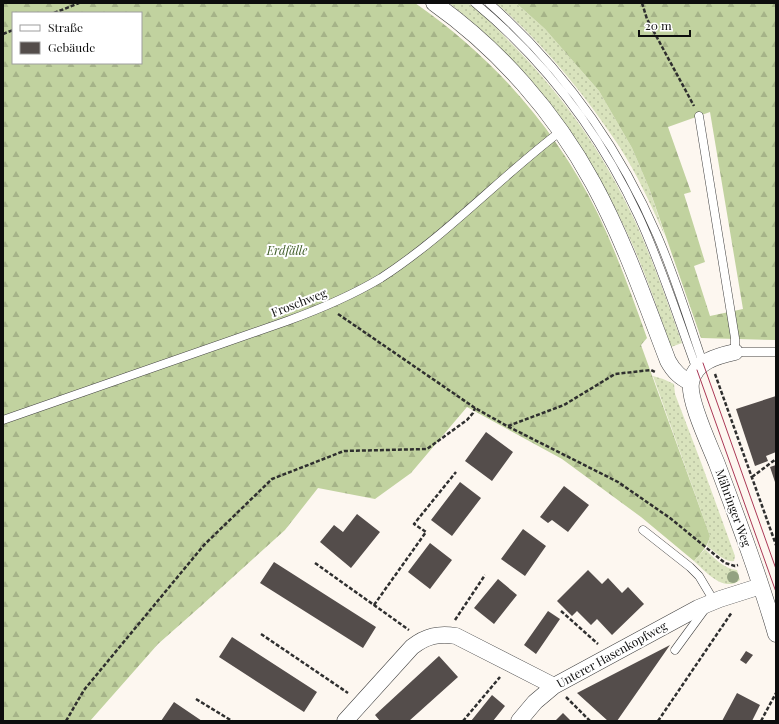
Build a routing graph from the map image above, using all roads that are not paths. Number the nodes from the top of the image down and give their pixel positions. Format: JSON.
{"nodes":[{"id":1,"x":434,"y":3,"type":"edge"},
{"id":2,"x":475,"y":3,"type":"edge"},
{"id":3,"x":489,"y":3,"type":"edge"},
{"id":4,"x":699,"y":116,"type":"road end"},
{"id":5,"x":560,"y":131,"type":"junction"},
{"id":6,"x":735,"y":352,"type":"junction"},
{"id":7,"x":776,"y":352,"type":"edge"},
{"id":8,"x":700,"y":369,"type":"junction"},
{"id":9,"x":3,"y":420,"type":"edge"},
{"id":10,"x":643,"y":530,"type":"dead end"},
{"id":11,"x":761,"y":586,"type":"junction"},
{"id":12,"x":712,"y":602,"type":"junction"},
{"id":13,"x":776,"y":634,"type":"edge"},
{"id":14,"x":675,"y":650,"type":"dead end"},
{"id":15,"x":554,"y":686,"type":"junction"},
{"id":16,"x":345,"y":721,"type":"edge"},
{"id":17,"x":519,"y":721,"type":"edge"}],
"edges":[{"from":1,"to":5,"type":"street"},
{"from":2,"to":8,"type":"lane"},
{"from":3,"to":8,"type":"lane"},
{"from":4,"to":6,"type":"lane"},
{"from":5,"to":8,"type":"street"},
{"from":5,"to":9,"type":"lane","name":"Froschweg"},
{"from":6,"to":7,"type":"lane"},
{"from":6,"to":8,"type":"street"},
{"from":8,"to":11,"type":"street","name":"Mähringer Weg"},
{"from":10,"to":12,"type":"lane"},
{"from":11,"to":12,"type":"street","name":"Unterer Hasenkopfweg"},
{"from":11,"to":13,"type":"street","name":"Mähringer Weg"},
{"from":12,"to":14,"type":"lane"},
{"from":12,"to":15,"type":"street","name":"Unterer Hasenkopfweg"},
{"from":15,"to":16,"type":"street"},
{"from":15,"to":17,"type":"street","name":"Unterer Hasenkopfweg"}]}
